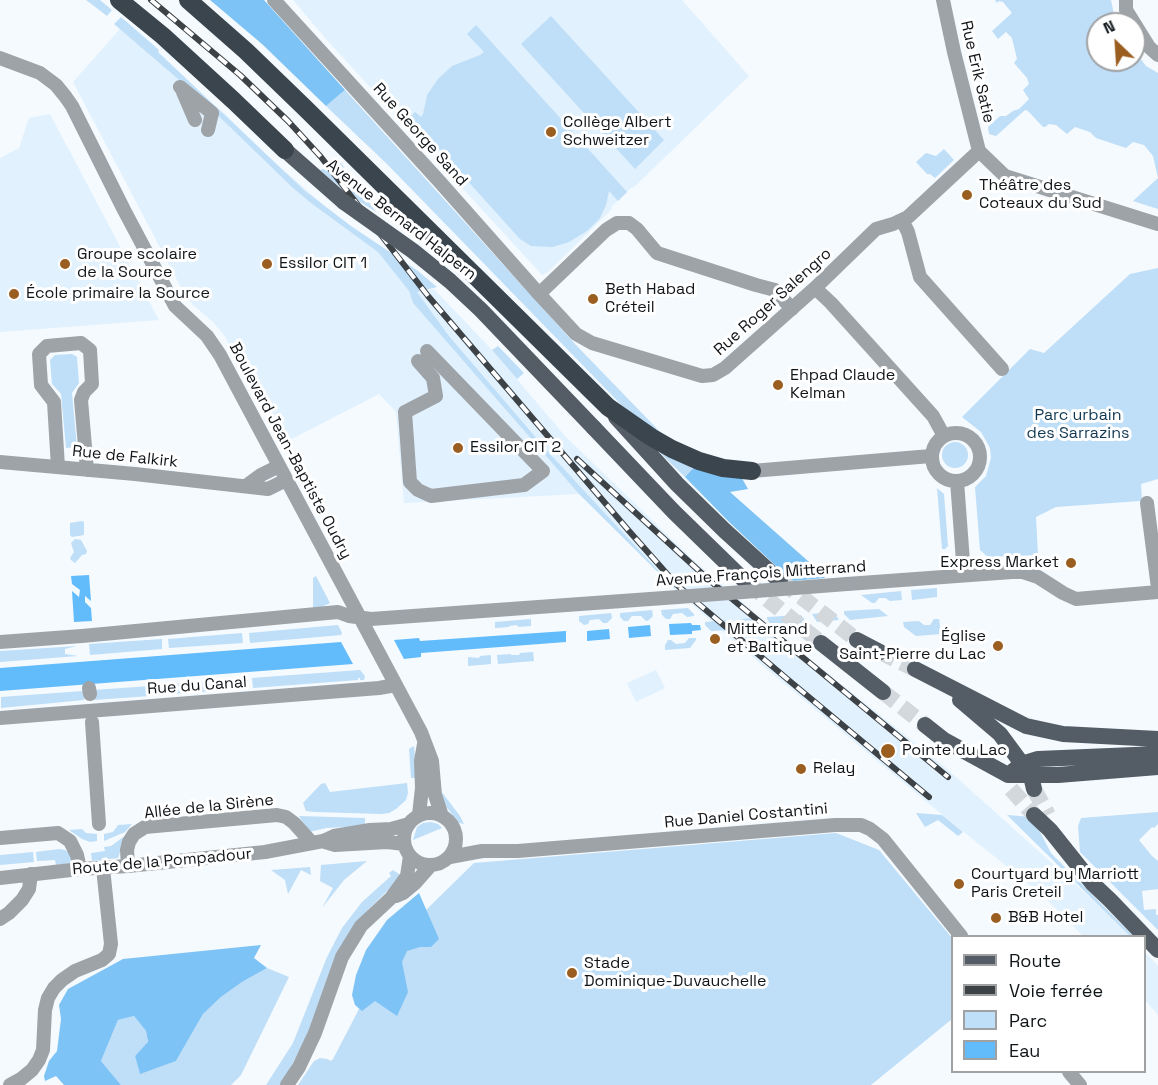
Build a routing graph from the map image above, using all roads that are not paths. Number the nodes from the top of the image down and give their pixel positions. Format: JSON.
{"nodes":[{"id":1,"x":119,"y":0,"type":"edge"},
{"id":2,"x":188,"y":0,"type":"edge"},
{"id":3,"x":274,"y":0,"type":"edge"},
{"id":4,"x":943,"y":0,"type":"edge"},
{"id":5,"x":1126,"y":0,"type":"edge"},
{"id":6,"x":1158,"y":55,"type":"edge"},
{"id":7,"x":0,"y":58,"type":"edge"},
{"id":8,"x":195,"y":120,"type":"dead end"},
{"id":9,"x":208,"y":130,"type":"dead end"},
{"id":10,"x":285,"y":150,"type":"joint"},
{"id":11,"x":979,"y":151,"type":"junction"},
{"id":12,"x":902,"y":220,"type":"junction"},
{"id":13,"x":1158,"y":224,"type":"edge"},
{"id":14,"x":815,"y":288,"type":"junction"},
{"id":15,"x":538,"y":294,"type":"junction"},
{"id":16,"x":792,"y":309,"type":"junction"},
{"id":17,"x":423,"y":356,"type":"joint"},
{"id":18,"x":1002,"y":369,"type":"dead end"},
{"id":19,"x":608,"y":407,"type":"junction"},
{"id":20,"x":944,"y":436,"type":"junction"},
{"id":21,"x":931,"y":456,"type":"junction"},
{"id":22,"x":0,"y":462,"type":"edge"},
{"id":23,"x":279,"y":466,"type":"junction"},
{"id":24,"x":58,"y":467,"type":"junction"},
{"id":25,"x":87,"y":470,"type":"junction"},
{"id":26,"x":752,"y":471,"type":"joint"},
{"id":27,"x":286,"y":480,"type":"junction"},
{"id":28,"x":957,"y":482,"type":"junction"},
{"id":29,"x":246,"y":486,"type":"junction"},
{"id":30,"x":1147,"y":503,"type":"dead end"},
{"id":31,"x":964,"y":575,"type":"junction"},
{"id":32,"x":780,"y":581,"type":"tunnel mouth"},
{"id":33,"x":748,"y":584,"type":"tunnel mouth"},
{"id":34,"x":1158,"y":590,"type":"edge"},
{"id":35,"x":360,"y":618,"type":"junction"},
{"id":36,"x":857,"y":640,"type":"tunnel mouth"},
{"id":37,"x":0,"y":642,"type":"edge"},
{"id":38,"x":821,"y":643,"type":"tunnel mouth"},
{"id":39,"x":880,"y":652,"type":"tunnel mouth"},
{"id":40,"x":915,"y":669,"type":"tunnel mouth"},
{"id":41,"x":937,"y":680,"type":"junction"},
{"id":42,"x":396,"y":685,"type":"junction"},
{"id":43,"x":883,"y":692,"type":"tunnel mouth"},
{"id":44,"x":0,"y":718,"type":"edge"},
{"id":45,"x":92,"y":722,"type":"dead end"},
{"id":46,"x":925,"y":725,"type":"tunnel mouth"},
{"id":47,"x":1158,"y":739,"type":"edge"},
{"id":48,"x":424,"y":742,"type":"junction"},
{"id":49,"x":1158,"y":754,"type":"edge"},
{"id":50,"x":1158,"y":767,"type":"edge"},
{"id":51,"x":1029,"y":776,"type":"junction"},
{"id":52,"x":442,"y":816,"type":"junction"},
{"id":53,"x":414,"y":819,"type":"junction"},
{"id":54,"x":1044,"y":820,"type":"tunnel mouth"},
{"id":55,"x":99,"y":824,"type":"dead end"},
{"id":56,"x":0,"y":838,"type":"edge"},
{"id":57,"x":456,"y":841,"type":"junction"},
{"id":58,"x":317,"y":842,"type":"junction"},
{"id":59,"x":407,"y":850,"type":"junction"},
{"id":60,"x":482,"y":851,"type":"junction"},
{"id":61,"x":450,"y":856,"type":"junction"},
{"id":62,"x":128,"y":866,"type":"junction"},
{"id":63,"x":430,"y":866,"type":"junction"},
{"id":64,"x":103,"y":868,"type":"junction"},
{"id":65,"x":80,"y":869,"type":"junction"},
{"id":66,"x":31,"y":874,"type":"junction"},
{"id":67,"x":0,"y":878,"type":"edge"},
{"id":68,"x":391,"y":898,"type":"junction"},
{"id":69,"x":0,"y":919,"type":"edge"},
{"id":70,"x":960,"y":935,"type":"edge"},
{"id":71,"x":1144,"y":935,"type":"edge"},
{"id":72,"x":1146,"y":938,"type":"edge"},
{"id":73,"x":1158,"y":950,"type":"edge"},
{"id":74,"x":10,"y":1085,"type":"edge"},
{"id":75,"x":286,"y":1085,"type":"edge"}],
"edges":[{"from":1,"to":10,"type":"highway","name":"Avenue Bernard Halpern"},
{"from":2,"to":19,"type":"highway","name":"Avenue Bernard Halpern"},
{"from":3,"to":15,"type":"street","name":"Rue George Sand"},
{"from":4,"to":11,"type":"street","name":"Rue Erik Satie"},
{"from":5,"to":6,"type":"street"},
{"from":7,"to":23,"type":"street","name":"Boulevard Jean-Baptiste Oudry"},
{"from":8,"to":9,"type":"street"},
{"from":10,"to":33,"type":"main road","name":"Avenue Bernard Halpern","bridge":true},
{"from":11,"to":12,"type":"street","name":"Rue Roger Salengro"},
{"from":11,"to":13,"type":"street"},
{"from":12,"to":14,"type":"street","name":"Rue Roger Salengro"},
{"from":12,"to":18,"type":"street"},
{"from":14,"to":16,"type":"street","name":"Rue Roger Salengro"},
{"from":14,"to":20,"type":"street"},
{"from":15,"to":16,"type":"street","name":"Rue Roger Salengro"},
{"from":15,"to":16,"type":"street"},
{"from":17,"to":17,"type":"street"},
{"from":19,"to":26,"type":"highway"},
{"from":19,"to":32,"type":"main road","name":"Avenue Bernard Halpern"},
{"from":20,"to":21,"type":"street"},
{"from":20,"to":28,"type":"street"},
{"from":21,"to":26,"type":"street"},
{"from":21,"to":28,"type":"street"},
{"from":22,"to":24,"type":"street","name":"Rue de Falkirk"},
{"from":23,"to":27,"type":"street","name":"Boulevard Jean-Baptiste Oudry"},
{"from":23,"to":29,"type":"street"},
{"from":24,"to":25,"type":"street","name":"Rue de Falkirk"},
{"from":24,"to":25,"type":"street"},
{"from":25,"to":29,"type":"street","name":"Rue de Falkirk"},
{"from":27,"to":29,"type":"street","name":"Rue de Falkirk"},
{"from":27,"to":35,"type":"street","name":"Boulevard Jean-Baptiste Oudry"},
{"from":28,"to":31,"type":"street"},
{"from":30,"to":34,"type":"street"},
{"from":31,"to":34,"type":"street","name":"Avenue François Mitterrand"},
{"from":31,"to":35,"type":"street","name":"Avenue François Mitterrand","bridge":true},
{"from":35,"to":37,"type":"street"},
{"from":35,"to":42,"type":"street","name":"Boulevard Jean-Baptiste Oudry"},
{"from":36,"to":39,"type":"main road"},
{"from":38,"to":43,"type":"main road"},
{"from":40,"to":41,"type":"main road"},
{"from":41,"to":47,"type":"main road"},
{"from":41,"to":51,"type":"main road"},
{"from":42,"to":44,"type":"street","name":"Rue du Canal"},
{"from":42,"to":48,"type":"street","name":"Boulevard Jean-Baptiste Oudry"},
{"from":45,"to":55,"type":"street"},
{"from":46,"to":51,"type":"main road"},
{"from":48,"to":52,"type":"street","name":"Boulevard Jean-Baptiste Oudry"},
{"from":48,"to":53,"type":"street","name":"Boulevard Jean-Baptiste Oudry"},
{"from":49,"to":51,"type":"main road"},
{"from":50,"to":51,"type":"main road"},
{"from":52,"to":53,"type":"street"},
{"from":52,"to":57,"type":"street"},
{"from":53,"to":58,"type":"street","name":"Route de la Pompadour"},
{"from":53,"to":59,"type":"street"},
{"from":54,"to":71,"type":"main road"},
{"from":56,"to":65,"type":"street"},
{"from":57,"to":60,"type":"street","name":"Rue Daniel Costantini"},
{"from":57,"to":61,"type":"street"},
{"from":58,"to":59,"type":"street","name":"Route de la Pompadour"},
{"from":58,"to":62,"type":"street","name":"Route de la Pompadour"},
{"from":58,"to":62,"type":"street","name":"Allée de la Sirène"},
{"from":59,"to":63,"type":"street"},
{"from":59,"to":68,"type":"street"},
{"from":60,"to":61,"type":"street","name":"Rue Daniel Costantini"},
{"from":60,"to":70,"type":"street","name":"Rue Daniel Costantini"},
{"from":61,"to":63,"type":"street"},
{"from":62,"to":64,"type":"street","name":"Route de la Pompadour"},
{"from":63,"to":68,"type":"street"},
{"from":64,"to":65,"type":"street","name":"Route de la Pompadour"},
{"from":64,"to":74,"type":"street"},
{"from":65,"to":66,"type":"street","name":"Route de la Pompadour"},
{"from":66,"to":67,"type":"street","name":"Route de la Pompadour"},
{"from":66,"to":69,"type":"street"},
{"from":68,"to":75,"type":"street"},
{"from":72,"to":73,"type":"main road"}]}
